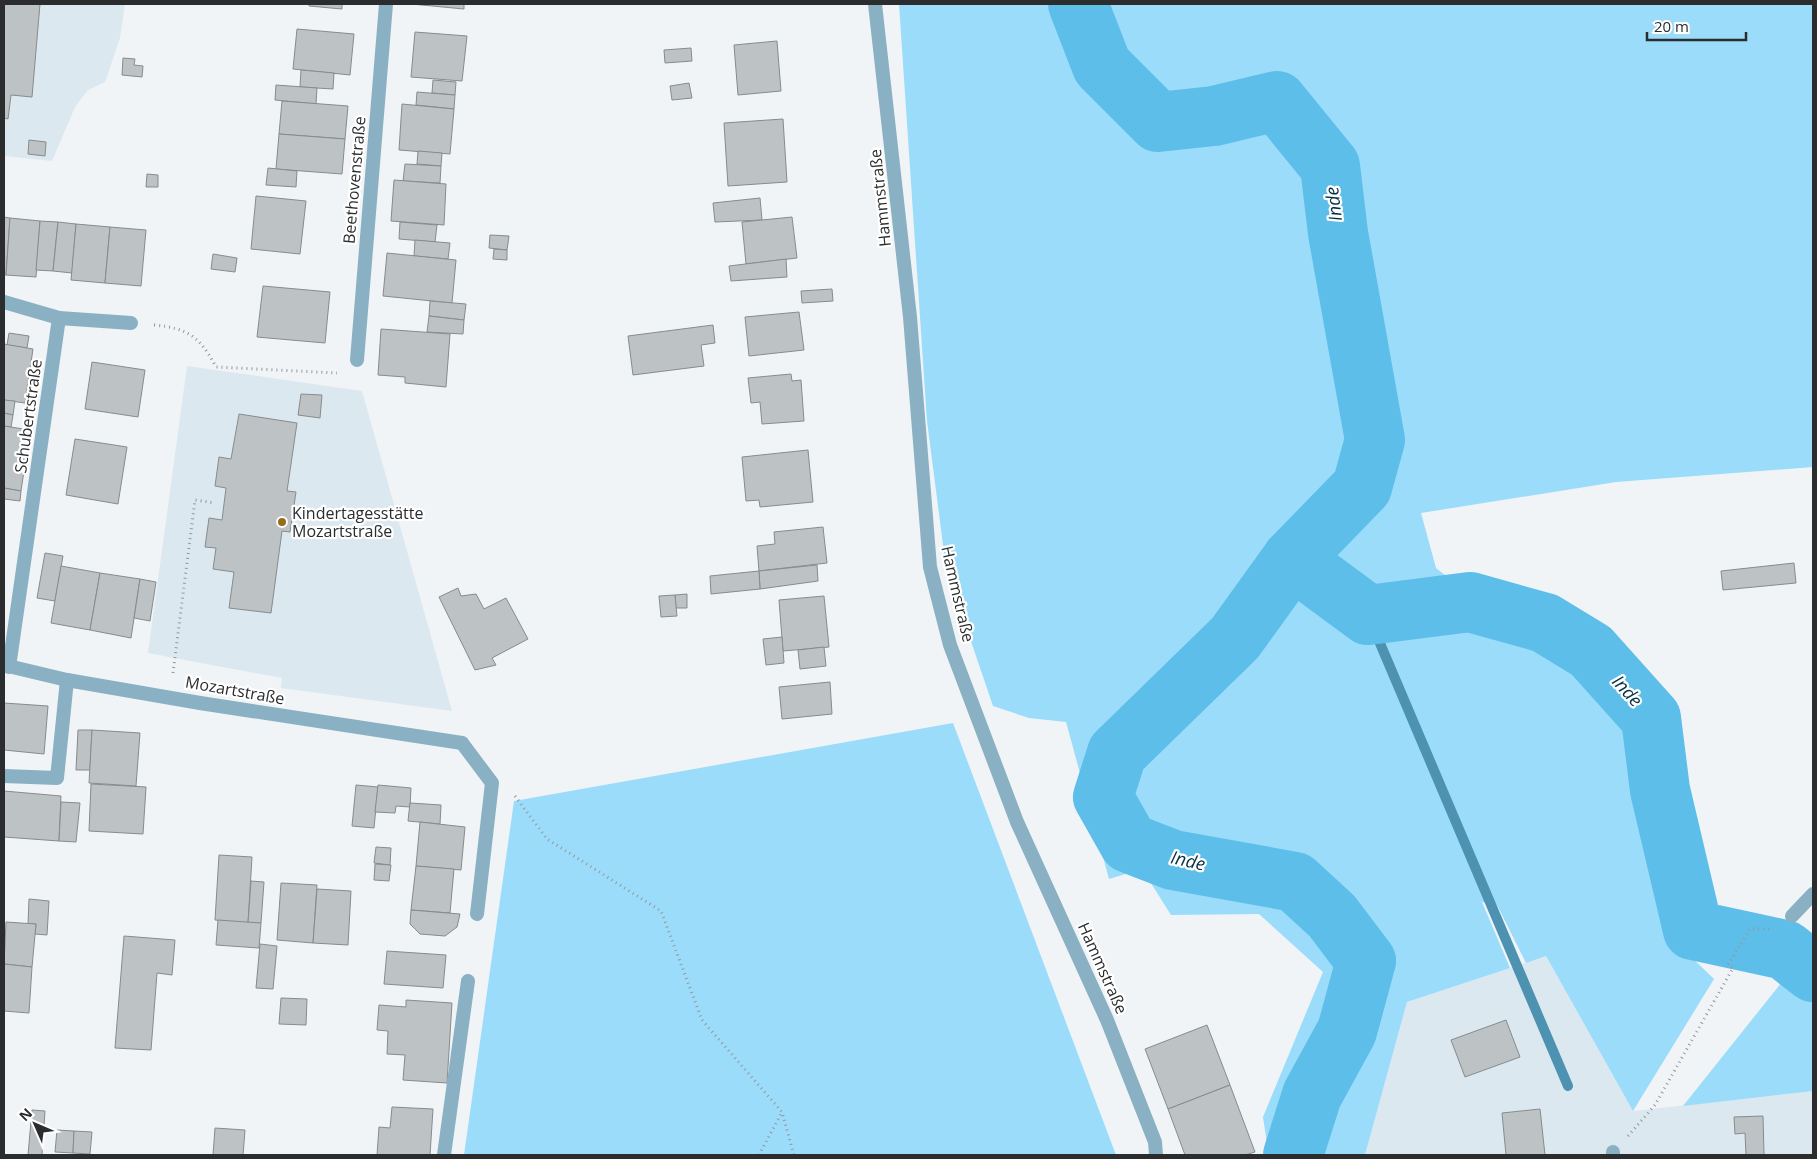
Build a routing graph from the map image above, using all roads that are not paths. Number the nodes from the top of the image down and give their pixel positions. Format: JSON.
{"nodes":[{"id":1,"x":386,"y":4,"type":"edge"},
{"id":2,"x":875,"y":4,"type":"edge"},
{"id":3,"x":4,"y":302,"type":"edge"},
{"id":4,"x":59,"y":318,"type":"junction"},
{"id":5,"x":131,"y":323,"type":"road end"},
{"id":6,"x":357,"y":360,"type":"dead end"},
{"id":7,"x":6,"y":666,"type":"edge"},
{"id":8,"x":68,"y":680,"type":"junction"},
{"id":9,"x":4,"y":776,"type":"edge"},
{"id":10,"x":1813,"y":894,"type":"edge"},
{"id":11,"x":478,"y":914,"type":"dead end"},
{"id":12,"x":1792,"y":916,"type":"dead end"},
{"id":13,"x":468,"y":981,"type":"dead end"},
{"id":14,"x":444,"y":1155,"type":"edge"},
{"id":15,"x":1156,"y":1155,"type":"edge"}],
"edges":[{"from":1,"to":6,"type":"street","name":"Beethovenstraße"},
{"from":2,"to":15,"type":"street","name":"Hammstraße"},
{"from":3,"to":4,"type":"street"},
{"from":4,"to":5,"type":"street"},
{"from":4,"to":7,"type":"street","name":"Schubertstraße"},
{"from":7,"to":8,"type":"street","name":"Mozartstraße"},
{"from":8,"to":9,"type":"street"},
{"from":8,"to":11,"type":"street","name":"Mozartstraße"},
{"from":10,"to":12,"type":"street"},
{"from":13,"to":14,"type":"street"}]}
